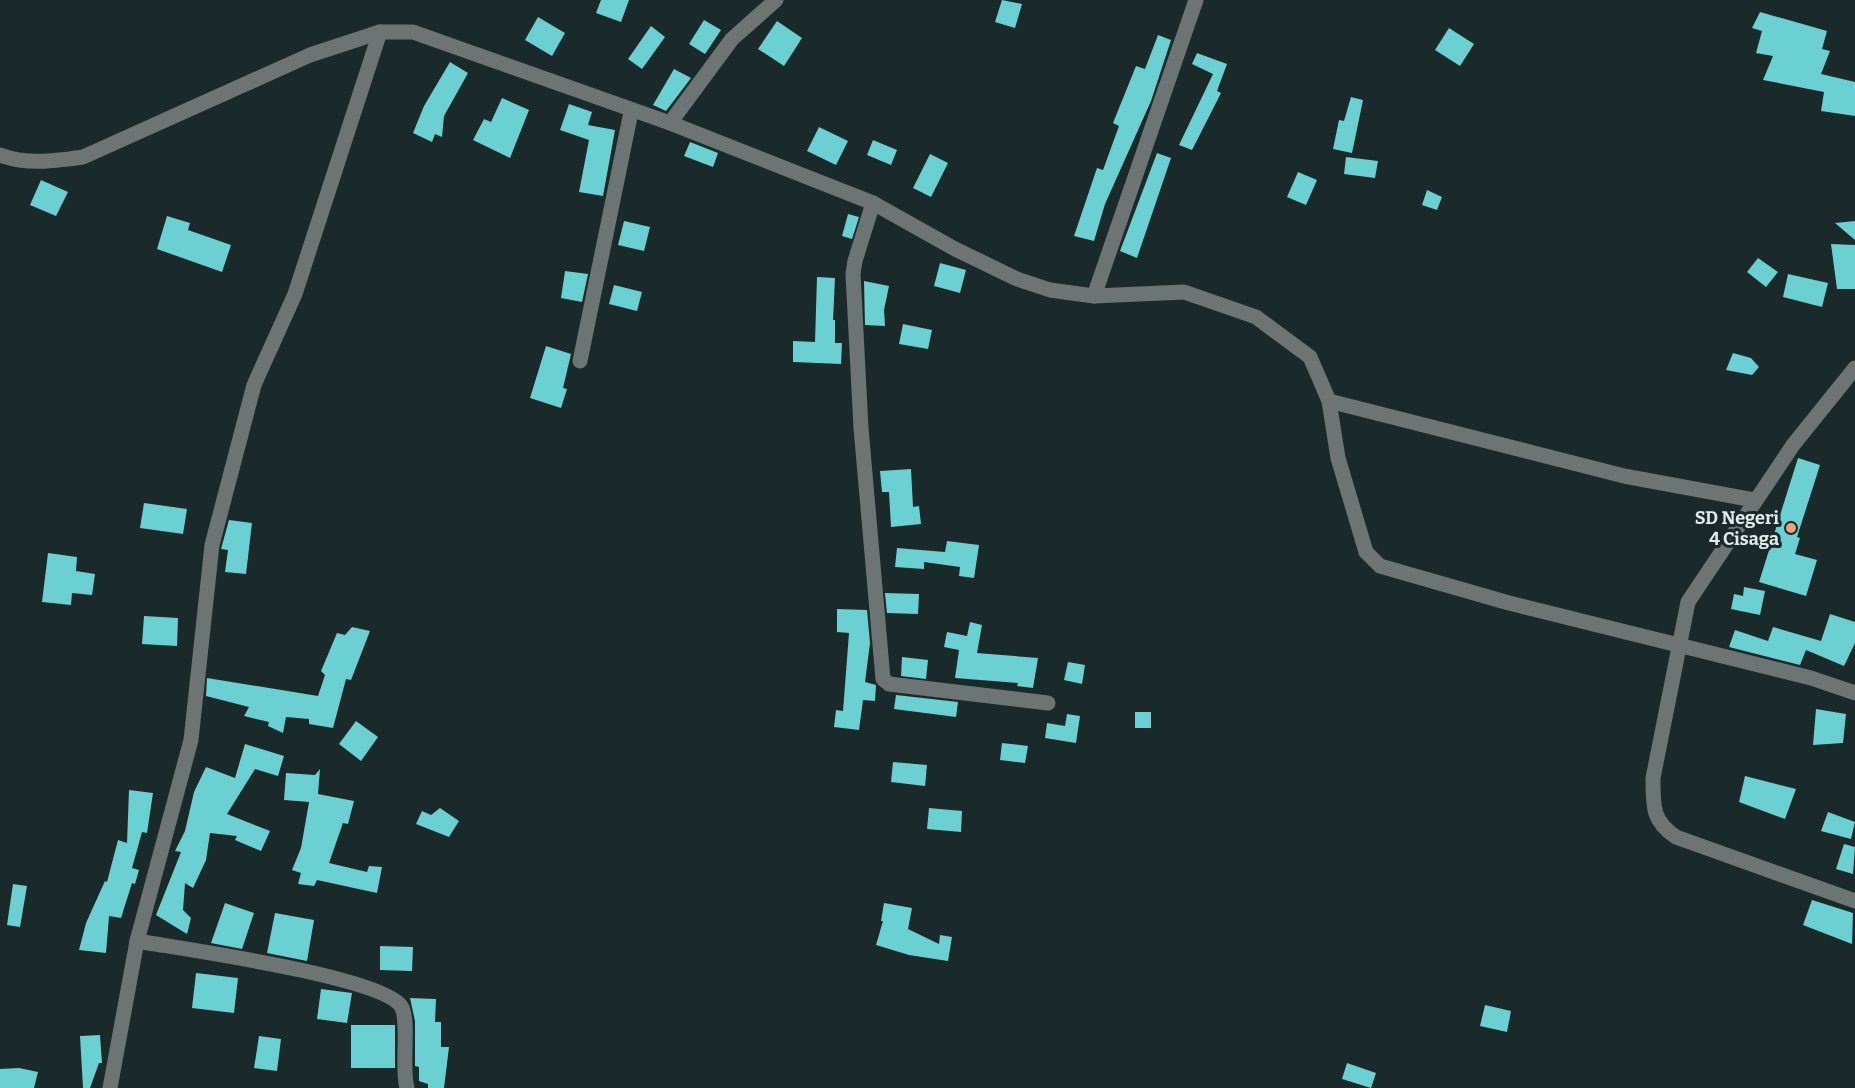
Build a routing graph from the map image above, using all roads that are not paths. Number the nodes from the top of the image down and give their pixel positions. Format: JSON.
{"nodes":[{"id":1,"x":776,"y":0,"type":"edge"},
{"id":2,"x":1197,"y":0,"type":"edge"},
{"id":3,"x":380,"y":32,"type":"junction"},
{"id":4,"x":631,"y":112,"type":"junction"},
{"id":5,"x":670,"y":123,"type":"junction"},
{"id":6,"x":0,"y":155,"type":"edge"},
{"id":7,"x":873,"y":203,"type":"junction"},
{"id":8,"x":1094,"y":297,"type":"junction"},
{"id":9,"x":580,"y":361,"type":"dead end"},
{"id":10,"x":1855,"y":368,"type":"edge"},
{"id":11,"x":1329,"y":401,"type":"junction"},
{"id":12,"x":1754,"y":500,"type":"junction"},
{"id":13,"x":1678,"y":644,"type":"junction"},
{"id":14,"x":1855,"y":693,"type":"edge"},
{"id":15,"x":1048,"y":703,"type":"dead end"},
{"id":16,"x":1855,"y":901,"type":"edge"},
{"id":17,"x":137,"y":941,"type":"junction"},
{"id":18,"x":110,"y":1088,"type":"edge"},
{"id":19,"x":407,"y":1088,"type":"edge"}],
"edges":[{"from":1,"to":5,"type":"street"},
{"from":2,"to":8,"type":"street"},
{"from":3,"to":4,"type":"street"},
{"from":3,"to":6,"type":"street"},
{"from":3,"to":17,"type":"street"},
{"from":4,"to":5,"type":"street"},
{"from":4,"to":9,"type":"street"},
{"from":5,"to":7,"type":"street"},
{"from":7,"to":8,"type":"street"},
{"from":7,"to":15,"type":"street"},
{"from":8,"to":11,"type":"street"},
{"from":10,"to":12,"type":"street"},
{"from":11,"to":12,"type":"street"},
{"from":11,"to":13,"type":"street"},
{"from":12,"to":13,"type":"street"},
{"from":13,"to":14,"type":"street"},
{"from":13,"to":16,"type":"street"},
{"from":17,"to":18,"type":"street"},
{"from":17,"to":19,"type":"street"}]}
